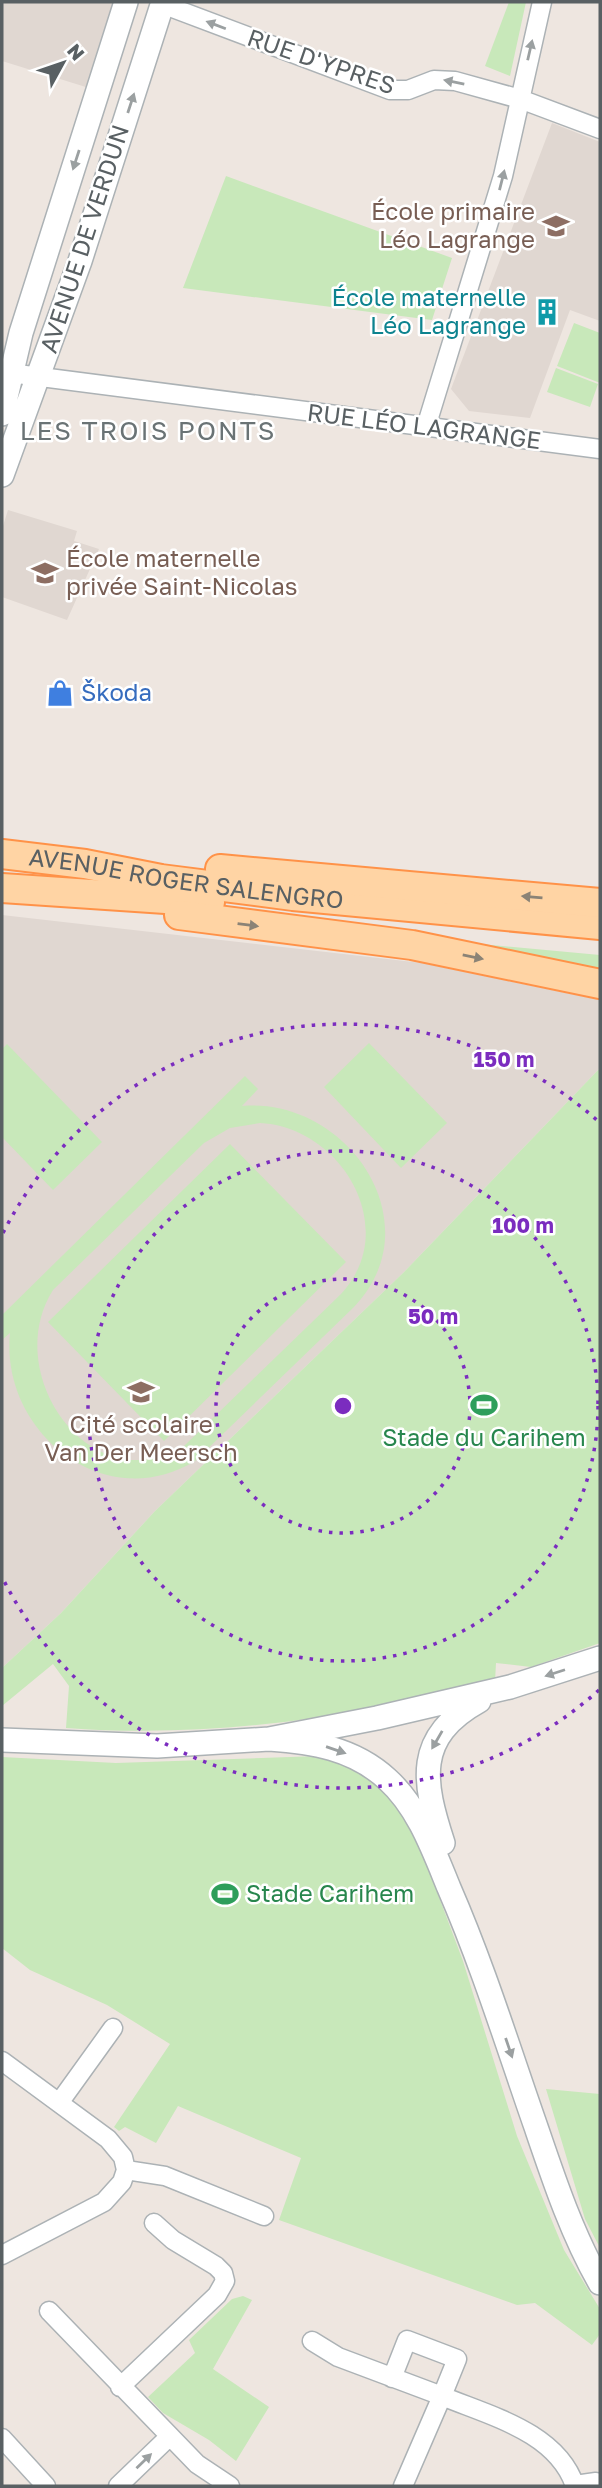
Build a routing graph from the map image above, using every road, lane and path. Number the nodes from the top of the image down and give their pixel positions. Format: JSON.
{"nodes":[{"id":1,"x":126,"y":2,"type":"edge"},
{"id":2,"x":542,"y":2,"type":"edge"},
{"id":3,"x":162,"y":3,"type":"edge"},
{"id":4,"x":520,"y":99,"type":"junction"},
{"id":5,"x":600,"y":129,"type":"edge"},
{"id":6,"x":6,"y":373,"type":"edge"},
{"id":7,"x":40,"y":376,"type":"junction"},
{"id":8,"x":2,"y":414,"type":"edge"},
{"id":9,"x":426,"y":427,"type":"junction"},
{"id":10,"x":600,"y":449,"type":"edge"},
{"id":11,"x":2,"y":475,"type":"edge"},
{"id":12,"x":2,"y":853,"type":"edge"},
{"id":13,"x":85,"y":864,"type":"junction"},
{"id":14,"x":2,"y":888,"type":"edge"},
{"id":15,"x":84,"y":895,"type":"junction"},
{"id":16,"x":600,"y":903,"type":"edge"},
{"id":17,"x":371,"y":909,"type":"junction"},
{"id":18,"x":600,"y":925,"type":"edge"},
{"id":19,"x":600,"y":935,"type":"edge"},
{"id":20,"x":600,"y":984,"type":"edge"},
{"id":21,"x":600,"y":1658,"type":"edge"},
{"id":22,"x":510,"y":1687,"type":"junction"},
{"id":23,"x":269,"y":1739,"type":"junction"},
{"id":24,"x":2,"y":1740,"type":"edge"},
{"id":25,"x":471,"y":1937,"type":"junction"},
{"id":26,"x":113,"y":2028,"type":"dead end"},
{"id":27,"x":2,"y":2062,"type":"edge"},
{"id":28,"x":59,"y":2104,"type":"junction"},
{"id":29,"x":126,"y":2169,"type":"junction"},
{"id":30,"x":264,"y":2216,"type":"dead end"},
{"id":31,"x":154,"y":2222,"type":"dead end"},
{"id":32,"x":2,"y":2255,"type":"edge"},
{"id":33,"x":600,"y":2283,"type":"edge"},
{"id":34,"x":49,"y":2311,"type":"dead end"},
{"id":35,"x":312,"y":2341,"type":"dead end"},
{"id":36,"x":392,"y":2378,"type":"junction"},
{"id":37,"x":120,"y":2386,"type":"junction"},
{"id":38,"x":442,"y":2396,"type":"junction"},
{"id":39,"x":169,"y":2437,"type":"junction"},
{"id":40,"x":2,"y":2438,"type":"edge"},
{"id":41,"x":600,"y":2485,"type":"edge"},
{"id":42,"x":46,"y":2486,"type":"edge"},
{"id":43,"x":118,"y":2486,"type":"edge"},
{"id":44,"x":230,"y":2486,"type":"edge"},
{"id":45,"x":403,"y":2486,"type":"edge"},
{"id":46,"x":575,"y":2486,"type":"edge"}],
"edges":[{"from":1,"to":6,"type":"street","name":"AVENUE DE VERDUN","one_way":true},
{"from":4,"to":2,"type":"street","one_way":true},
{"from":4,"to":3,"type":"street","name":"RUE D'YPRES","one_way":true},
{"from":7,"to":3,"type":"street","name":"AVENUE DE VERDUN","one_way":true},
{"from":4,"to":5,"type":"street","name":"RUE D'YPRES"},
{"from":9,"to":4,"type":"street","one_way":true},
{"from":6,"to":7,"type":"street","name":"RUE LÉO LAGRANGE"},
{"from":6,"to":8,"type":"street","name":"AVENUE DE VERDUN"},
{"from":7,"to":9,"type":"street","name":"RUE LÉO LAGRANGE"},
{"from":7,"to":11,"type":"street","name":"AVENUE DE VERDUN"},
{"from":9,"to":10,"type":"street","name":"RUE LÉO LAGRANGE"},
{"from":12,"to":13,"type":"main road","name":"AVENUE ROGER SALENGRO"},
{"from":16,"to":13,"type":"main road","one_way":true},
{"from":13,"to":17,"type":"main road","name":"AVENUE ROGER SALENGRO"},
{"from":14,"to":15,"type":"main road","name":"AVENUE ROGER SALENGRO"},
{"from":15,"to":17,"type":"main road","name":"AVENUE ROGER SALENGRO"},
{"from":15,"to":20,"type":"main road","one_way":true},
{"from":17,"to":18,"type":"main road"},
{"from":17,"to":19,"type":"main road"},
{"from":21,"to":22,"type":"street","one_way":true},
{"from":22,"to":23,"type":"street"},
{"from":22,"to":25,"type":"street","one_way":true},
{"from":23,"to":24,"type":"street"},
{"from":23,"to":25,"type":"street","one_way":true},
{"from":25,"to":33,"type":"street","one_way":true},
{"from":26,"to":28,"type":"street"},
{"from":27,"to":28,"type":"street"},
{"from":28,"to":29,"type":"street"},
{"from":29,"to":30,"type":"street"},
{"from":29,"to":32,"type":"street"},
{"from":31,"to":37,"type":"street"},
{"from":34,"to":37,"type":"street"},
{"from":35,"to":36,"type":"street"},
{"from":36,"to":38,"type":"street"},
{"from":36,"to":38,"type":"street"},
{"from":37,"to":39,"type":"street"},
{"from":38,"to":45,"type":"street"},
{"from":38,"to":46,"type":"street"},
{"from":43,"to":39,"type":"street","one_way":true},
{"from":39,"to":44,"type":"street"},
{"from":40,"to":42,"type":"street"},
{"from":41,"to":46,"type":"street"}]}
